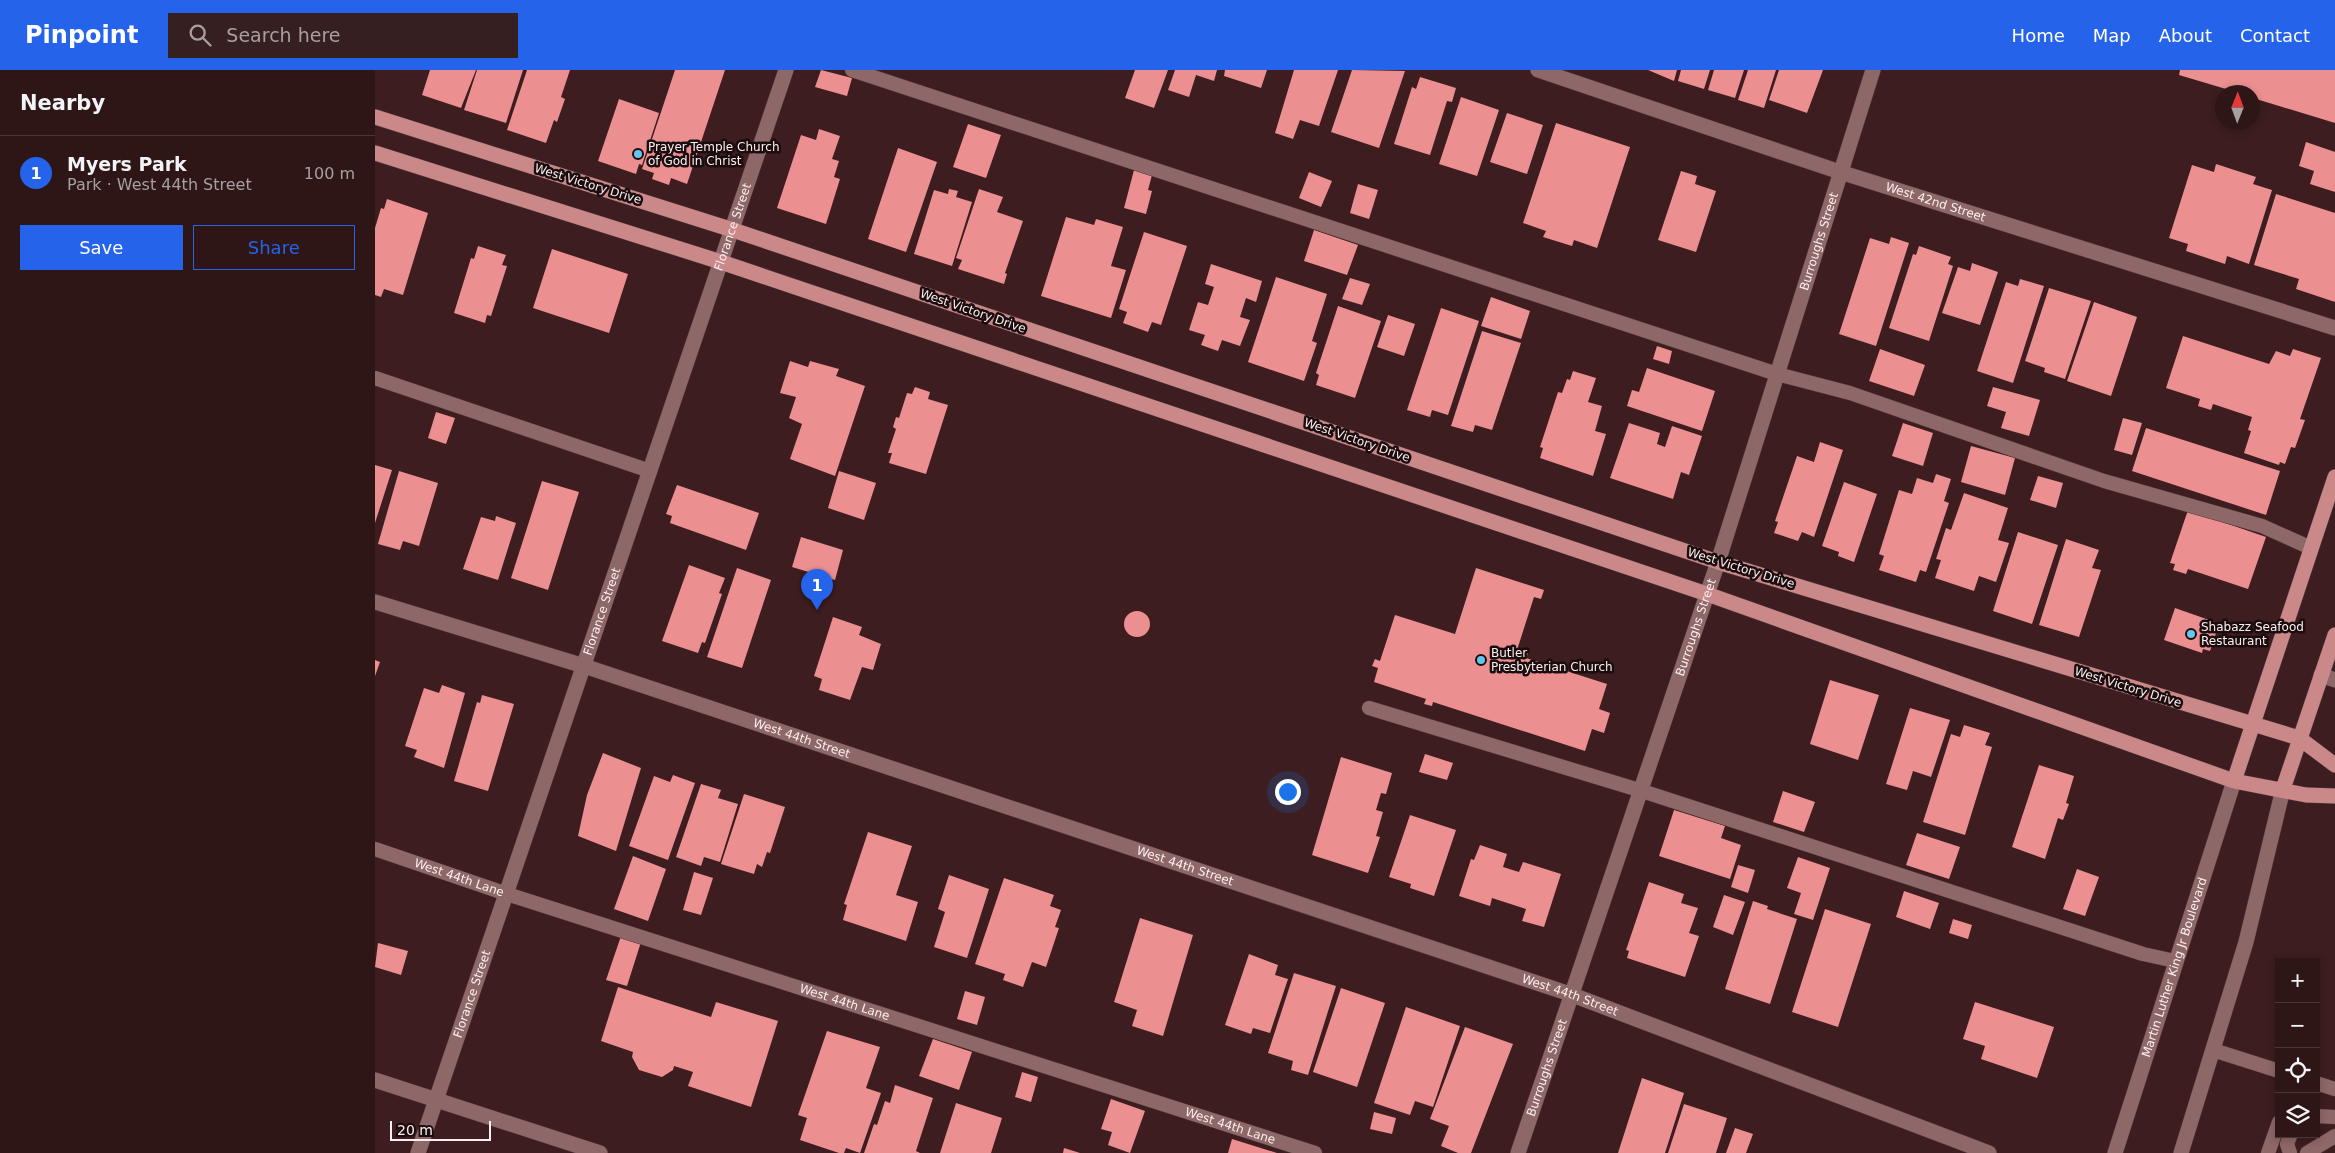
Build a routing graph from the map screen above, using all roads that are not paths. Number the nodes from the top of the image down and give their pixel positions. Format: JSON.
{"nodes":[{"id":1,"x":786,"y":70,"type":"edge"},
{"id":2,"x":852,"y":70,"type":"edge"},
{"id":3,"x":1538,"y":70,"type":"edge"},
{"id":4,"x":1873,"y":70,"type":"edge"},
{"id":5,"x":375,"y":117,"type":"edge"},
{"id":6,"x":375,"y":153,"type":"edge"},
{"id":7,"x":1840,"y":172,"type":"junction"},
{"id":8,"x":733,"y":230,"type":"junction"},
{"id":9,"x":721,"y":262,"type":"junction"},
{"id":10,"x":2335,"y":328,"type":"edge"},
{"id":11,"x":1777,"y":374,"type":"junction"},
{"id":12,"x":375,"y":378,"type":"edge"},
{"id":13,"x":650,"y":471,"type":"junction"},
{"id":14,"x":2335,"y":477,"type":"edge"},
{"id":15,"x":2311,"y":548,"type":"junction"},
{"id":16,"x":1718,"y":562,"type":"junction"},
{"id":17,"x":1707,"y":594,"type":"junction"},
{"id":18,"x":375,"y":602,"type":"edge"},
{"id":19,"x":2335,"y":635,"type":"edge"},
{"id":20,"x":585,"y":666,"type":"junction"},
{"id":21,"x":2328,"y":678,"type":"edge"},
{"id":22,"x":1369,"y":708,"type":"dead end"},
{"id":23,"x":2253,"y":724,"type":"junction"},
{"id":24,"x":2299,"y":738,"type":"junction"},
{"id":25,"x":2335,"y":765,"type":"edge"},
{"id":26,"x":2233,"y":781,"type":"junction"},
{"id":27,"x":1639,"y":790,"type":"junction"},
{"id":28,"x":2283,"y":790,"type":"junction"},
{"id":29,"x":2335,"y":796,"type":"edge"},
{"id":30,"x":375,"y":849,"type":"edge"},
{"id":31,"x":507,"y":894,"type":"junction"},
{"id":32,"x":2175,"y":961,"type":"junction"},
{"id":33,"x":1570,"y":994,"type":"junction"},
{"id":34,"x":2213,"y":1050,"type":"junction"},
{"id":35,"x":2275,"y":1070,"type":"edge"},
{"id":36,"x":375,"y":1080,"type":"edge"},
{"id":37,"x":2320,"y":1084,"type":"edge"},
{"id":38,"x":2335,"y":1089,"type":"edge"},
{"id":39,"x":435,"y":1101,"type":"junction"},
{"id":40,"x":2320,"y":1116,"type":"edge"},
{"id":41,"x":2335,"y":1117,"type":"edge"},
{"id":42,"x":2275,"y":1132,"type":"edge"},
{"id":43,"x":2335,"y":1136,"type":"edge"},
{"id":44,"x":2289,"y":1138,"type":"edge"},
{"id":45,"x":418,"y":1153,"type":"edge"},
{"id":46,"x":600,"y":1153,"type":"edge"},
{"id":47,"x":1315,"y":1153,"type":"edge"},
{"id":48,"x":1517,"y":1153,"type":"edge"},
{"id":49,"x":1989,"y":1153,"type":"edge"},
{"id":50,"x":2115,"y":1153,"type":"edge"},
{"id":51,"x":2181,"y":1153,"type":"edge"},
{"id":52,"x":2267,"y":1153,"type":"edge"},
{"id":53,"x":2290,"y":1153,"type":"edge"},
{"id":54,"x":2307,"y":1153,"type":"edge"}],
"edges":[{"from":1,"to":8,"type":"street","name":"Florance Street"},
{"from":2,"to":11,"type":"lane"},
{"from":3,"to":7,"type":"street","name":"West 42nd Street"},
{"from":4,"to":7,"type":"street","name":"Burroughs Street"},
{"from":5,"to":8,"type":"main road","name":"West Victory Drive"},
{"from":6,"to":9,"type":"main road"},
{"from":7,"to":10,"type":"street","name":"West 42nd Street"},
{"from":7,"to":11,"type":"street","name":"Burroughs Street"},
{"from":8,"to":9,"type":"street","name":"Florance Street"},
{"from":8,"to":16,"type":"main road","name":"West Victory Drive"},
{"from":9,"to":13,"type":"street","name":"Florance Street"},
{"from":9,"to":17,"type":"main road"},
{"from":11,"to":15,"type":"lane"},
{"from":11,"to":16,"type":"street","name":"Burroughs Street"},
{"from":12,"to":13,"type":"lane"},
{"from":13,"to":20,"type":"street","name":"Florance Street"},
{"from":14,"to":15,"type":"main road"},
{"from":15,"to":23,"type":"main road"},
{"from":16,"to":17,"type":"street","name":"Burroughs Street"},
{"from":16,"to":23,"type":"main road","name":"West Victory Drive"},
{"from":17,"to":26,"type":"main road"},
{"from":17,"to":27,"type":"street","name":"Burroughs Street"},
{"from":18,"to":20,"type":"street","name":"West 44th Street"},
{"from":19,"to":21,"type":"main road"},
{"from":20,"to":31,"type":"street","name":"Florance Street"},
{"from":20,"to":33,"type":"street","name":"West 44th Street"},
{"from":21,"to":24,"type":"main road"},
{"from":22,"to":27,"type":"lane"},
{"from":23,"to":24,"type":"main road","name":"West Victory Drive"},
{"from":23,"to":26,"type":"main road"},
{"from":24,"to":25,"type":"main road","name":"West Victory Drive"},
{"from":24,"to":28,"type":"main road"},
{"from":26,"to":28,"type":"main road"},
{"from":26,"to":32,"type":"street","name":"Martin Luther King Jr Boulevard"},
{"from":27,"to":32,"type":"lane"},
{"from":27,"to":33,"type":"street","name":"Burroughs Street"},
{"from":28,"to":29,"type":"main road"},
{"from":28,"to":34,"type":"street"},
{"from":30,"to":31,"type":"lane","name":"West 44th Lane"},
{"from":31,"to":39,"type":"street","name":"Florance Street"},
{"from":31,"to":47,"type":"lane","name":"West 44th Lane"},
{"from":32,"to":50,"type":"street","name":"Martin Luther King Jr Boulevard"},
{"from":33,"to":48,"type":"street","name":"Burroughs Street"},
{"from":33,"to":49,"type":"street","name":"West 44th Street"},
{"from":34,"to":35,"type":"lane"},
{"from":34,"to":51,"type":"street"},
{"from":36,"to":39,"type":"street"},
{"from":37,"to":38,"type":"lane"},
{"from":39,"to":45,"type":"street","name":"Florance Street"},
{"from":39,"to":46,"type":"street"},
{"from":40,"to":41,"type":"lane"},
{"from":42,"to":52,"type":"lane"},
{"from":43,"to":54,"type":"lane"},
{"from":44,"to":53,"type":"lane"}]}
